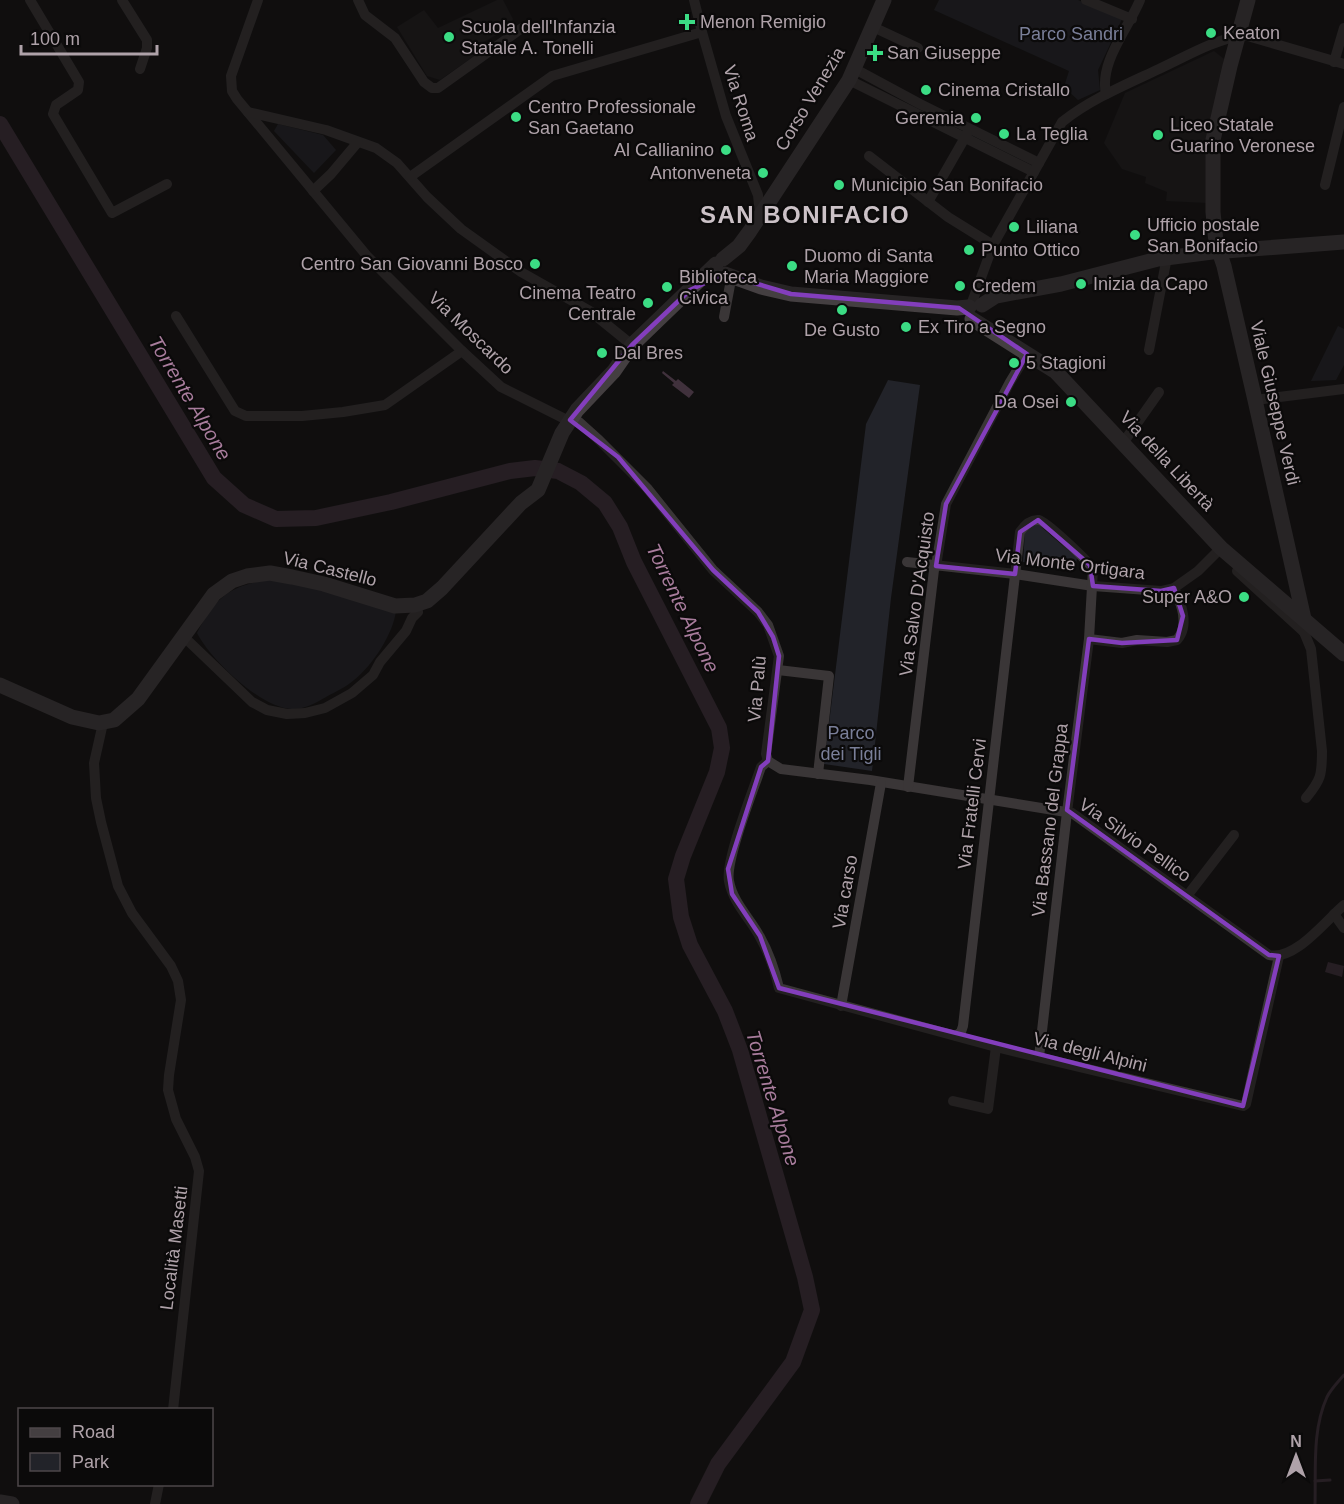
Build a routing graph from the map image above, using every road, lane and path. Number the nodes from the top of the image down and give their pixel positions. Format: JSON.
{"nodes":[{"id":1,"x":30,"y":0,"type":"edge"},
{"id":2,"x":122,"y":0,"type":"edge"},
{"id":3,"x":258,"y":0,"type":"edge"},
{"id":4,"x":358,"y":0,"type":"edge"},
{"id":5,"x":694,"y":0,"type":"edge"},
{"id":6,"x":1086,"y":0,"type":"edge"},
{"id":7,"x":1140,"y":0,"type":"edge"},
{"id":8,"x":1248,"y":0,"type":"edge"},
{"id":9,"x":882,"y":1,"type":"edge"},
{"id":10,"x":1132,"y":19,"type":"junction"},
{"id":11,"x":873,"y":27,"type":"junction"},
{"id":12,"x":522,"y":28,"type":"dead end"},
{"id":13,"x":1344,"y":28,"type":"edge"},
{"id":14,"x":702,"y":32,"type":"junction"},
{"id":15,"x":1238,"y":36,"type":"junction"},
{"id":16,"x":918,"y":48,"type":"dead end"},
{"id":17,"x":1339,"y":63,"type":"edge"},
{"id":18,"x":140,"y":69,"type":"dead end"},
{"id":19,"x":852,"y":74,"type":"junction"},
{"id":20,"x":1106,"y":94,"type":"junction"},
{"id":21,"x":1344,"y":107,"type":"edge"},
{"id":22,"x":247,"y":112,"type":"junction"},
{"id":23,"x":967,"y":134,"type":"junction"},
{"id":24,"x":358,"y":142,"type":"junction"},
{"id":25,"x":869,"y":156,"type":"dead end"},
{"id":26,"x":1036,"y":168,"type":"junction"},
{"id":27,"x":410,"y":177,"type":"junction"},
{"id":28,"x":166,"y":184,"type":"dead end"},
{"id":29,"x":1325,"y":185,"type":"dead end"},
{"id":30,"x":314,"y":191,"type":"junction"},
{"id":31,"x":928,"y":202,"type":"junction"},
{"id":32,"x":759,"y":214,"type":"junction"},
{"id":33,"x":1344,"y":242,"type":"edge"},
{"id":34,"x":993,"y":245,"type":"junction"},
{"id":35,"x":1219,"y":251,"type":"junction"},
{"id":36,"x":1167,"y":257,"type":"junction"},
{"id":37,"x":725,"y":270,"type":"junction"},
{"id":38,"x":973,"y":307,"type":"junction"},
{"id":39,"x":176,"y":316,"type":"dead end"},
{"id":40,"x":724,"y":317,"type":"dead end"},
{"id":41,"x":632,"y":345,"type":"junction"},
{"id":42,"x":1149,"y":350,"type":"dead end"},
{"id":43,"x":462,"y":351,"type":"junction"},
{"id":44,"x":1028,"y":354,"type":"junction"},
{"id":45,"x":1344,"y":389,"type":"edge"},
{"id":46,"x":1159,"y":392,"type":"dead end"},
{"id":47,"x":1255,"y":400,"type":"junction"},
{"id":48,"x":570,"y":420,"type":"junction"},
{"id":49,"x":1123,"y":443,"type":"junction"},
{"id":50,"x":1219,"y":550,"type":"junction"},
{"id":51,"x":907,"y":561,"type":"dead end"},
{"id":52,"x":1291,"y":563,"type":"junction"},
{"id":53,"x":936,"y":566,"type":"junction"},
{"id":54,"x":1015,"y":574,"type":"junction"},
{"id":55,"x":1093,"y":586,"type":"junction"},
{"id":56,"x":1174,"y":588,"type":"junction"},
{"id":57,"x":1281,"y":596,"type":"junction"},
{"id":58,"x":415,"y":605,"type":"junction"},
{"id":59,"x":1304,"y":626,"type":"junction"},
{"id":60,"x":182,"y":635,"type":"junction"},
{"id":61,"x":1089,"y":639,"type":"junction"},
{"id":62,"x":1344,"y":654,"type":"edge"},
{"id":63,"x":778,"y":670,"type":"junction"},
{"id":64,"x":0,"y":686,"type":"edge"},
{"id":65,"x":103,"y":723,"type":"junction"},
{"id":66,"x":768,"y":761,"type":"junction"},
{"id":67,"x":818,"y":774,"type":"junction"},
{"id":68,"x":881,"y":783,"type":"junction"},
{"id":69,"x":908,"y":787,"type":"junction"},
{"id":70,"x":1306,"y":798,"type":"dead end"},
{"id":71,"x":990,"y":799,"type":"junction"},
{"id":72,"x":1067,"y":812,"type":"junction"},
{"id":73,"x":1234,"y":835,"type":"dead end"},
{"id":74,"x":1187,"y":896,"type":"junction"},
{"id":75,"x":1344,"y":905,"type":"edge"},
{"id":76,"x":1334,"y":914,"type":"junction"},
{"id":77,"x":1344,"y":928,"type":"edge"},
{"id":78,"x":1280,"y":956,"type":"junction"},
{"id":79,"x":779,"y":988,"type":"joint"},
{"id":80,"x":841,"y":1006,"type":"junction"},
{"id":81,"x":956,"y":1036,"type":"junction"},
{"id":82,"x":996,"y":1047,"type":"junction"},
{"id":83,"x":1039,"y":1057,"type":"junction"},
{"id":84,"x":954,"y":1101,"type":"dead end"},
{"id":85,"x":173,"y":1408,"type":"edge"},
{"id":86,"x":159,"y":1486,"type":"edge"},
{"id":87,"x":0,"y":1502,"type":"edge"},
{"id":88,"x":12,"y":1504,"type":"edge"},
{"id":89,"x":155,"y":1504,"type":"edge"}],
"edges":[{"from":1,"to":28,"type":"street"},
{"from":2,"to":18,"type":"street"},
{"from":3,"to":22,"type":"street","name":"Via Moscardo"},
{"from":4,"to":12,"type":"street"},
{"from":5,"to":14,"type":"street","name":"Via Roma"},
{"from":6,"to":10,"type":"street"},
{"from":7,"to":10,"type":"street"},
{"from":8,"to":15,"type":"street","name":"Viale Giuseppe Verdi"},
{"from":9,"to":11,"type":"street","name":"Corso Venezia"},
{"from":10,"to":20,"type":"street"},
{"from":11,"to":16,"type":"street"},
{"from":11,"to":19,"type":"street","name":"Corso Venezia"},
{"from":13,"to":17,"type":"street"},
{"from":14,"to":27,"type":"street"},
{"from":14,"to":32,"type":"street","name":"Via Roma"},
{"from":15,"to":17,"type":"street"},
{"from":15,"to":20,"type":"street"},
{"from":15,"to":35,"type":"street","name":"Viale Giuseppe Verdi"},
{"from":19,"to":23,"type":"street"},
{"from":19,"to":32,"type":"street","name":"Corso Venezia"},
{"from":20,"to":26,"type":"street"},
{"from":21,"to":29,"type":"street"},
{"from":22,"to":24,"type":"street"},
{"from":22,"to":30,"type":"street","name":"Via Moscardo"},
{"from":23,"to":26,"type":"street"},
{"from":23,"to":31,"type":"street"},
{"from":24,"to":27,"type":"street"},
{"from":24,"to":30,"type":"street"},
{"from":25,"to":31,"type":"street"},
{"from":26,"to":34,"type":"street"},
{"from":27,"to":41,"type":"street"},
{"from":30,"to":43,"type":"street","name":"Via Moscardo"},
{"from":31,"to":34,"type":"street"},
{"from":32,"to":37,"type":"street","name":"Corso Venezia"},
{"from":33,"to":35,"type":"street"},
{"from":34,"to":38,"type":"street"},
{"from":35,"to":36,"type":"street"},
{"from":35,"to":47,"type":"street","name":"Viale Giuseppe Verdi"},
{"from":36,"to":38,"type":"street"},
{"from":36,"to":42,"type":"street"},
{"from":37,"to":38,"type":"street"},
{"from":37,"to":40,"type":"street"},
{"from":37,"to":41,"type":"street"},
{"from":38,"to":44,"type":"street","name":"Via della Libertà"},
{"from":39,"to":43,"type":"street"},
{"from":41,"to":48,"type":"street"},
{"from":43,"to":48,"type":"street","name":"Via Moscardo"},
{"from":44,"to":49,"type":"street","name":"Via della Libertà"},
{"from":44,"to":53,"type":"street","name":"Via Salvo D'Acquisto"},
{"from":45,"to":47,"type":"street"},
{"from":46,"to":49,"type":"street"},
{"from":47,"to":52,"type":"street","name":"Viale Giuseppe Verdi"},
{"from":48,"to":58,"type":"street"},
{"from":48,"to":63,"type":"street","name":"Via Palù"},
{"from":49,"to":50,"type":"street","name":"Via della Libertà"},
{"from":50,"to":56,"type":"street"},
{"from":50,"to":57,"type":"street"},
{"from":50,"to":57,"type":"street","name":"Via della Libertà"},
{"from":51,"to":53,"type":"street","name":"Via Monte Ortigara"},
{"from":52,"to":57,"type":"street","name":"Viale Giuseppe Verdi"},
{"from":52,"to":59,"type":"street","name":"Viale Giuseppe Verdi"},
{"from":53,"to":54,"type":"street","name":"Via Monte Ortigara"},
{"from":53,"to":69,"type":"street","name":"Via Salvo D'Acquisto"},
{"from":54,"to":55,"type":"street","name":"Via Monte Ortigara"},
{"from":54,"to":55,"type":"street","name":"Via Fratelli Cervi"},
{"from":54,"to":71,"type":"street","name":"Via Fratelli Cervi"},
{"from":55,"to":56,"type":"street","name":"Via Monte Ortigara"},
{"from":55,"to":61,"type":"street","name":"Via Bassano del Grappa"},
{"from":56,"to":61,"type":"street"},
{"from":57,"to":59,"type":"street","name":"Via della Libertà"},
{"from":58,"to":60,"type":"street","name":"Via Castello"},
{"from":58,"to":60,"type":"street"},
{"from":59,"to":62,"type":"street","name":"Via della Libertà"},
{"from":59,"to":70,"type":"street"},
{"from":60,"to":65,"type":"street","name":"Via Castello"},
{"from":61,"to":72,"type":"street","name":"Via Bassano del Grappa"},
{"from":63,"to":66,"type":"street","name":"Via Palù"},
{"from":63,"to":67,"type":"street"},
{"from":64,"to":65,"type":"street"},
{"from":65,"to":85,"type":"street","name":"Località Masetti"},
{"from":66,"to":67,"type":"street","name":"Via Silvio Pellico"},
{"from":66,"to":79,"type":"street","name":"Via Palù"},
{"from":67,"to":68,"type":"street","name":"Via Silvio Pellico"},
{"from":68,"to":69,"type":"street","name":"Via Silvio Pellico"},
{"from":68,"to":80,"type":"street","name":"Via carso"},
{"from":69,"to":71,"type":"street","name":"Via Silvio Pellico"},
{"from":71,"to":72,"type":"street","name":"Via Silvio Pellico"},
{"from":71,"to":81,"type":"street","name":"Via Fratelli Cervi"},
{"from":72,"to":74,"type":"street","name":"Via Silvio Pellico"},
{"from":72,"to":83,"type":"street","name":"Via Bassano del Grappa"},
{"from":73,"to":74,"type":"street"},
{"from":74,"to":78,"type":"street","name":"Via Silvio Pellico"},
{"from":75,"to":76,"type":"street"},
{"from":76,"to":77,"type":"street"},
{"from":76,"to":78,"type":"street"},
{"from":78,"to":83,"type":"street","name":"Via degli Alpini"},
{"from":79,"to":80,"type":"street","name":"Via degli Alpini"},
{"from":80,"to":81,"type":"street","name":"Via degli Alpini"},
{"from":81,"to":82,"type":"street","name":"Via degli Alpini"},
{"from":82,"to":83,"type":"street","name":"Via degli Alpini"},
{"from":82,"to":84,"type":"street"},
{"from":86,"to":89,"type":"street"},
{"from":87,"to":88,"type":"street"}]}
